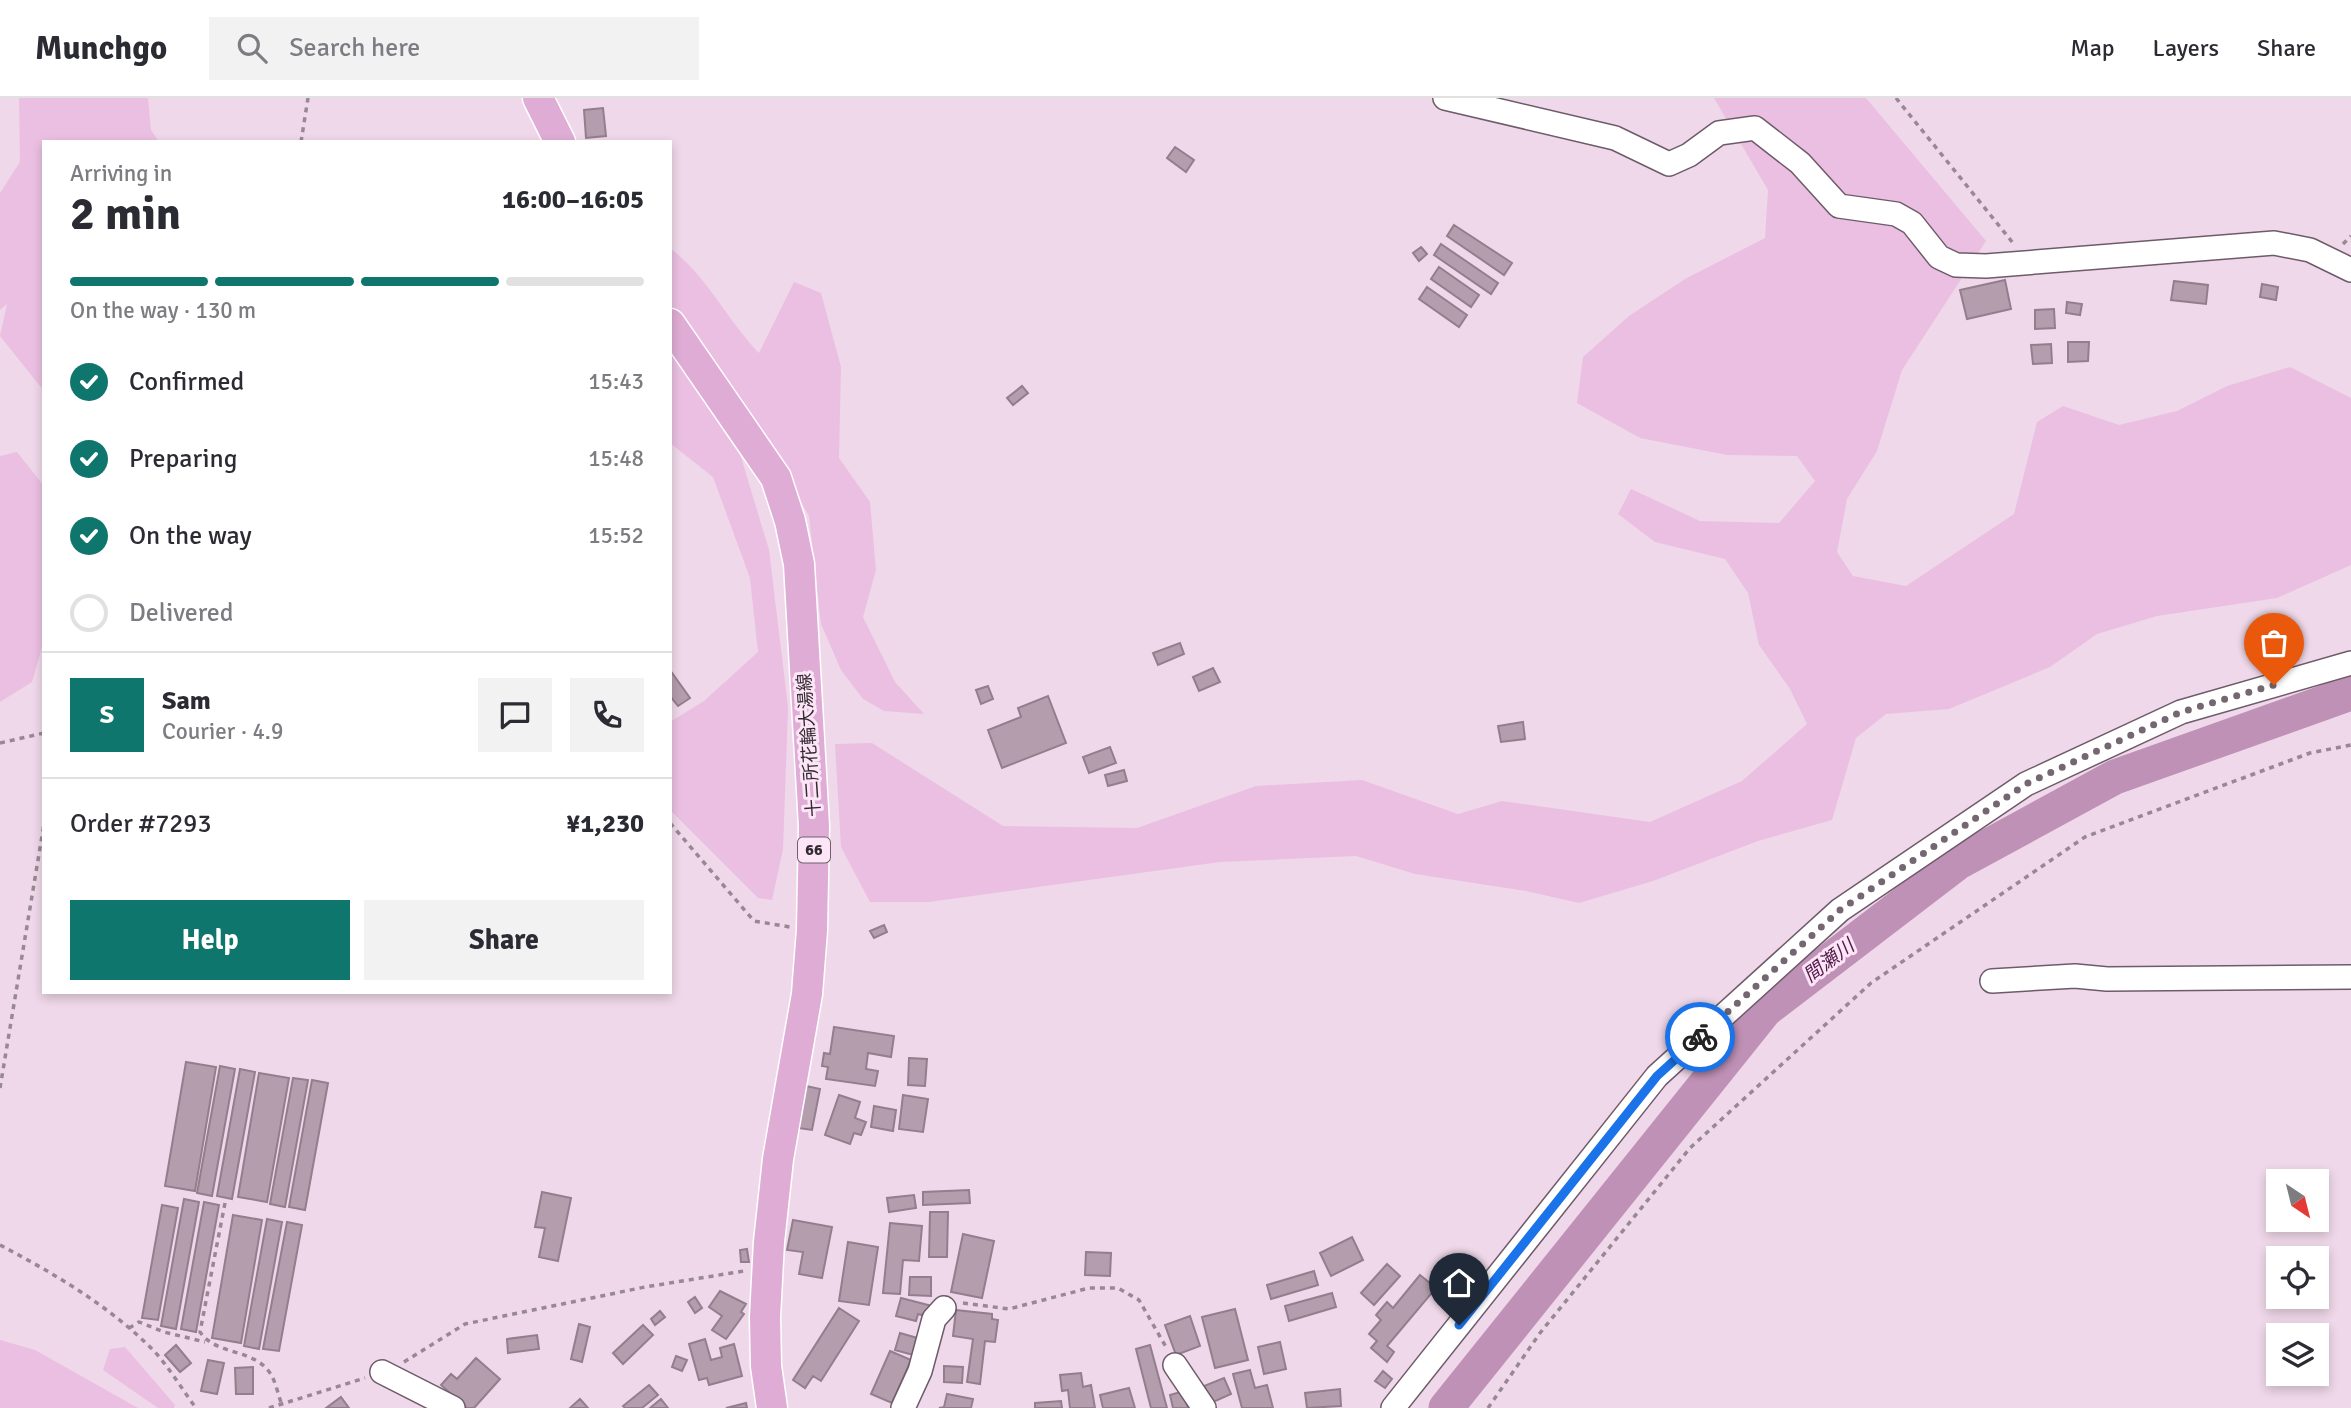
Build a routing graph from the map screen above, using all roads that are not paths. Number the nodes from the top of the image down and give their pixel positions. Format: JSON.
{"nodes":[{"id":1,"x":538,"y":98,"type":"edge"},
{"id":2,"x":1445,"y":98,"type":"edge"},
{"id":3,"x":559,"y":140,"type":"edge"},
{"id":4,"x":2351,"y":270,"type":"edge"},
{"id":5,"x":672,"y":327,"type":"edge"},
{"id":6,"x":2351,"y":663,"type":"edge"},
{"id":7,"x":2351,"y":977,"type":"edge"},
{"id":8,"x":1992,"y":981,"type":"dead end"},
{"id":9,"x":944,"y":1308,"type":"road end"},
{"id":10,"x":1175,"y":1365,"type":"road end"},
{"id":11,"x":382,"y":1372,"type":"road end"},
{"id":12,"x":453,"y":1408,"type":"edge"},
{"id":13,"x":772,"y":1408,"type":"edge"},
{"id":14,"x":903,"y":1408,"type":"edge"},
{"id":15,"x":1204,"y":1408,"type":"edge"},
{"id":16,"x":1393,"y":1408,"type":"edge"}],
"edges":[{"from":1,"to":3,"type":"main road"},
{"from":2,"to":4,"type":"street"},
{"from":5,"to":13,"type":"main road","name":"十二所花輪大湯線","number":"66"},
{"from":6,"to":16,"type":"street"},
{"from":7,"to":8,"type":"street"},
{"from":9,"to":14,"type":"street"},
{"from":10,"to":15,"type":"street"},
{"from":11,"to":12,"type":"street"}]}
